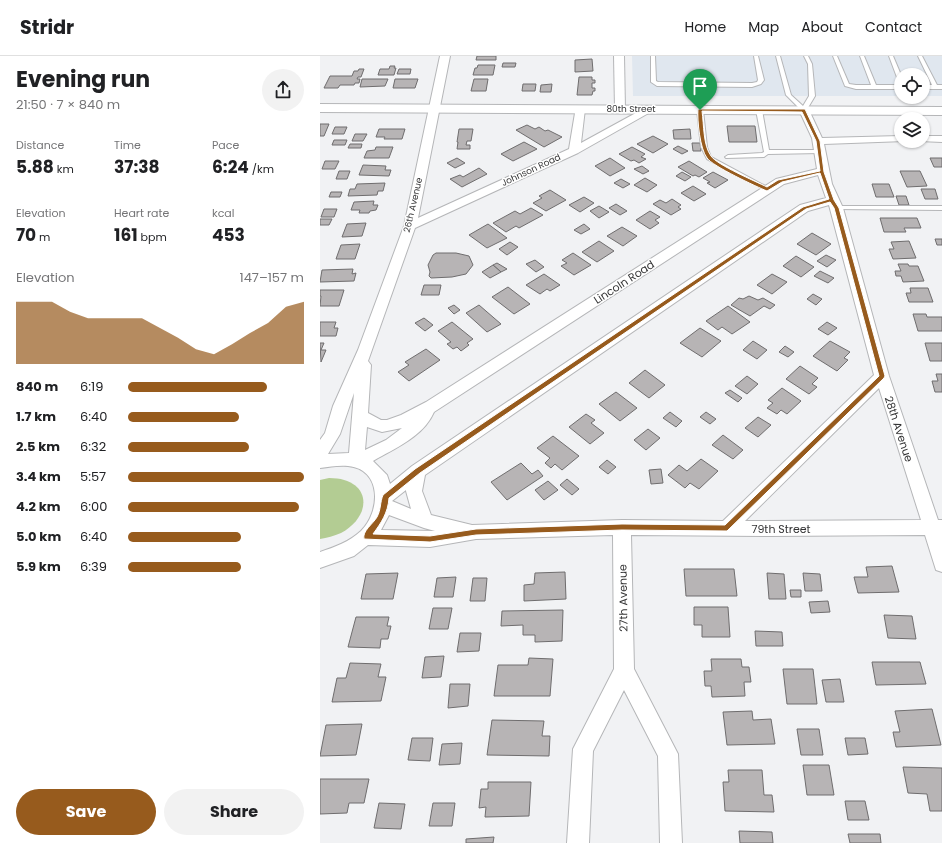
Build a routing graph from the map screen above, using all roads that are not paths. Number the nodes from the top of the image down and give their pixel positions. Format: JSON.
{"nodes":[{"id":1,"x":445,"y":56,"type":"edge"},
{"id":2,"x":619,"y":56,"type":"edge"},
{"id":3,"x":653,"y":56,"type":"edge"},
{"id":4,"x":756,"y":56,"type":"edge"},
{"id":5,"x":778,"y":56,"type":"edge"},
{"id":6,"x":806,"y":56,"type":"edge"},
{"id":7,"x":835,"y":56,"type":"edge"},
{"id":8,"x":862,"y":56,"type":"edge"},
{"id":9,"x":891,"y":56,"type":"edge"},
{"id":10,"x":920,"y":56,"type":"edge"},
{"id":11,"x":896,"y":68,"type":"edge"},
{"id":12,"x":874,"y":87,"type":"junction"},
{"id":13,"x":894,"y":87,"type":"edge"},
{"id":14,"x":930,"y":87,"type":"edge"},
{"id":15,"x":935,"y":87,"type":"junction"},
{"id":16,"x":942,"y":87,"type":"edge"},
{"id":17,"x":320,"y":108,"type":"edge"},
{"id":18,"x":435,"y":108,"type":"junction"},
{"id":19,"x":580,"y":109,"type":"junction"},
{"id":20,"x":620,"y":110,"type":"junction"},
{"id":21,"x":649,"y":110,"type":"junction"},
{"id":22,"x":700,"y":110,"type":"junction"},
{"id":23,"x":759,"y":110,"type":"junction"},
{"id":24,"x":804,"y":110,"type":"junction"},
{"id":25,"x":942,"y":111,"type":"edge"},
{"id":26,"x":930,"y":139,"type":"edge"},
{"id":27,"x":942,"y":139,"type":"edge"},
{"id":28,"x":894,"y":140,"type":"edge"},
{"id":29,"x":819,"y":146,"type":"junction"},
{"id":30,"x":574,"y":151,"type":"junction"},
{"id":31,"x":767,"y":152,"type":"junction"},
{"id":32,"x":728,"y":157,"type":"dead end"},
{"id":33,"x":822,"y":172,"type":"junction"},
{"id":34,"x":767,"y":189,"type":"junction"},
{"id":35,"x":834,"y":204,"type":"junction"},
{"id":36,"x":942,"y":208,"type":"edge"},
{"id":37,"x":410,"y":226,"type":"junction"},
{"id":38,"x":365,"y":350,"type":"junction"},
{"id":39,"x":882,"y":376,"type":"junction"},
{"id":40,"x":431,"y":406,"type":"junction"},
{"id":41,"x":360,"y":416,"type":"junction"},
{"id":42,"x":320,"y":454,"type":"edge"},
{"id":43,"x":320,"y":461,"type":"edge"},
{"id":44,"x":358,"y":462,"type":"junction"},
{"id":45,"x":418,"y":471,"type":"junction"},
{"id":46,"x":385,"y":502,"type":"junction"},
{"id":47,"x":424,"y":522,"type":"junction"},
{"id":48,"x":622,"y":527,"type":"junction"},
{"id":49,"x":727,"y":528,"type":"junction"},
{"id":50,"x":937,"y":528,"type":"edge"},
{"id":51,"x":476,"y":532,"type":"junction"},
{"id":52,"x":366,"y":537,"type":"junction"},
{"id":53,"x":347,"y":551,"type":"junction"},
{"id":54,"x":320,"y":560,"type":"edge"},
{"id":55,"x":942,"y":564,"type":"edge"},
{"id":56,"x":320,"y":574,"type":"edge"},
{"id":57,"x":624,"y":670,"type":"junction"},
{"id":58,"x":578,"y":843,"type":"edge"},
{"id":59,"x":671,"y":843,"type":"edge"}],
"edges":[{"from":1,"to":18,"type":"street","name":"26th Avenue"},
{"from":2,"to":20,"type":"street"},
{"from":3,"to":4,"type":"lane"},
{"from":5,"to":24,"type":"lane"},
{"from":6,"to":24,"type":"lane"},
{"from":7,"to":12,"type":"lane"},
{"from":8,"to":12,"type":"lane"},
{"from":9,"to":11,"type":"lane"},
{"from":10,"to":15,"type":"lane"},
{"from":12,"to":13,"type":"lane"},
{"from":14,"to":15,"type":"lane"},
{"from":15,"to":16,"type":"lane"},
{"from":17,"to":18,"type":"street","name":"80th Street"},
{"from":18,"to":19,"type":"street","name":"80th Street"},
{"from":18,"to":37,"type":"street","name":"26th Avenue"},
{"from":19,"to":20,"type":"street","name":"80th Street"},
{"from":19,"to":30,"type":"street"},
{"from":20,"to":21,"type":"street","name":"80th Street"},
{"from":21,"to":22,"type":"street","name":"80th Street"},
{"from":21,"to":30,"type":"street","name":"Johnson Road"},
{"from":22,"to":23,"type":"street","name":"80th Street"},
{"from":22,"to":34,"type":"lane"},
{"from":23,"to":24,"type":"street","name":"80th Street"},
{"from":23,"to":31,"type":"lane"},
{"from":24,"to":25,"type":"street","name":"80th Street"},
{"from":24,"to":29,"type":"street","name":"28th Avenue"},
{"from":26,"to":27,"type":"street"},
{"from":28,"to":29,"type":"street"},
{"from":29,"to":31,"type":"lane"},
{"from":29,"to":33,"type":"street","name":"28th Avenue"},
{"from":30,"to":37,"type":"street","name":"Johnson Road"},
{"from":31,"to":32,"type":"lane"},
{"from":33,"to":34,"type":"street","name":"Lincoln Road"},
{"from":33,"to":35,"type":"street","name":"28th Avenue"},
{"from":34,"to":40,"type":"street","name":"Lincoln Road"},
{"from":35,"to":36,"type":"lane"},
{"from":35,"to":39,"type":"street","name":"28th Avenue"},
{"from":35,"to":45,"type":"street"},
{"from":37,"to":38,"type":"street","name":"26th Avenue"},
{"from":38,"to":41,"type":"street","name":"26th Avenue"},
{"from":38,"to":42,"type":"street","name":"26th Avenue"},
{"from":39,"to":49,"type":"street"},
{"from":39,"to":50,"type":"street","name":"28th Avenue"},
{"from":40,"to":41,"type":"street","name":"Lincoln Road"},
{"from":40,"to":44,"type":"street","name":"Lincoln Road"},
{"from":41,"to":44,"type":"street","name":"26th Avenue"},
{"from":43,"to":44,"type":"street"},
{"from":44,"to":46,"type":"street"},
{"from":45,"to":46,"type":"street"},
{"from":45,"to":47,"type":"street"},
{"from":46,"to":47,"type":"street","name":"79th Street"},
{"from":46,"to":52,"type":"street"},
{"from":47,"to":51,"type":"street","name":"79th Street"},
{"from":48,"to":49,"type":"street","name":"79th Street"},
{"from":48,"to":51,"type":"street","name":"79th Street"},
{"from":48,"to":57,"type":"street","name":"27th Avenue"},
{"from":49,"to":50,"type":"street","name":"79th Street"},
{"from":50,"to":55,"type":"street","name":"28th Avenue"},
{"from":51,"to":52,"type":"street","name":"79th Street"},
{"from":52,"to":53,"type":"street"},
{"from":53,"to":54,"type":"street"},
{"from":53,"to":56,"type":"street"},
{"from":57,"to":58,"type":"street","name":"27th Avenue"},
{"from":57,"to":59,"type":"street","name":"27th Avenue"}]}
